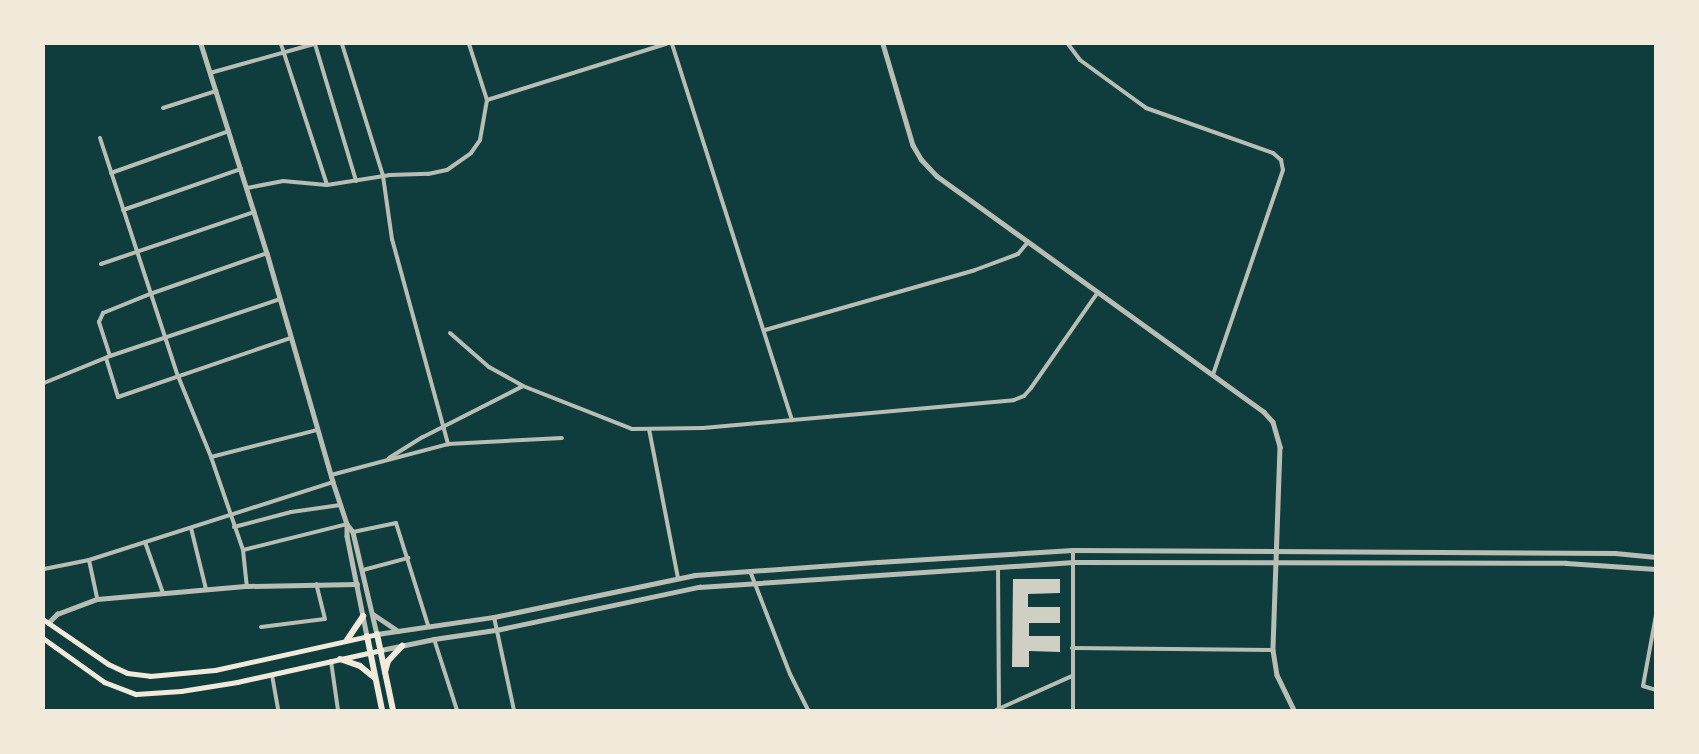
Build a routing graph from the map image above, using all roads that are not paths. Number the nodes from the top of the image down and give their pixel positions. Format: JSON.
{"nodes":[{"id":1,"x":201,"y":44,"type":"edge"},
{"id":2,"x":281,"y":44,"type":"edge"},
{"id":3,"x":315,"y":44,"type":"edge"},
{"id":4,"x":342,"y":44,"type":"edge"},
{"id":5,"x":469,"y":44,"type":"edge"},
{"id":6,"x":666,"y":44,"type":"edge"},
{"id":7,"x":672,"y":44,"type":"edge"},
{"id":8,"x":883,"y":44,"type":"edge"},
{"id":9,"x":1068,"y":44,"type":"edge"},
{"id":10,"x":285,"y":54,"type":"junction"},
{"id":11,"x":210,"y":73,"type":"junction"},
{"id":12,"x":216,"y":91,"type":"junction"},
{"id":13,"x":487,"y":100,"type":"junction"},
{"id":14,"x":163,"y":108,"type":"dead end"},
{"id":15,"x":229,"y":132,"type":"junction"},
{"id":16,"x":100,"y":138,"type":"dead end"},
{"id":17,"x":241,"y":170,"type":"junction"},
{"id":18,"x":111,"y":173,"type":"junction"},
{"id":19,"x":382,"y":176,"type":"junction"},
{"id":20,"x":356,"y":181,"type":"junction"},
{"id":21,"x":327,"y":185,"type":"junction"},
{"id":22,"x":247,"y":188,"type":"junction"},
{"id":23,"x":123,"y":210,"type":"junction"},
{"id":24,"x":254,"y":212,"type":"junction"},
{"id":25,"x":1028,"y":242,"type":"junction"},
{"id":26,"x":137,"y":254,"type":"junction"},
{"id":27,"x":267,"y":254,"type":"junction"},
{"id":28,"x":101,"y":264,"type":"dead end"},
{"id":29,"x":1098,"y":292,"type":"junction"},
{"id":30,"x":150,"y":294,"type":"junction"},
{"id":31,"x":280,"y":299,"type":"junction"},
{"id":32,"x":765,"y":330,"type":"junction"},
{"id":33,"x":450,"y":333,"type":"dead end"},
{"id":34,"x":165,"y":337,"type":"junction"},
{"id":35,"x":290,"y":338,"type":"junction"},
{"id":36,"x":108,"y":357,"type":"junction"},
{"id":37,"x":1213,"y":375,"type":"junction"},
{"id":38,"x":178,"y":376,"type":"junction"},
{"id":39,"x":44,"y":383,"type":"edge"},
{"id":40,"x":523,"y":386,"type":"junction"},
{"id":41,"x":792,"y":420,"type":"junction"},
{"id":42,"x":445,"y":426,"type":"junction"},
{"id":43,"x":649,"y":429,"type":"junction"},
{"id":44,"x":317,"y":430,"type":"junction"},
{"id":45,"x":562,"y":438,"type":"dead end"},
{"id":46,"x":448,"y":444,"type":"junction"},
{"id":47,"x":211,"y":457,"type":"junction"},
{"id":48,"x":384,"y":461,"type":"junction"},
{"id":49,"x":331,"y":475,"type":"junction"},
{"id":50,"x":333,"y":482,"type":"junction"},
{"id":51,"x":341,"y":505,"type":"junction"},
{"id":52,"x":229,"y":514,"type":"junction"},
{"id":53,"x":347,"y":524,"type":"junction"},
{"id":54,"x":234,"y":527,"type":"junction"},
{"id":55,"x":191,"y":528,"type":"junction"},
{"id":56,"x":353,"y":532,"type":"junction"},
{"id":57,"x":145,"y":542,"type":"junction"},
{"id":58,"x":243,"y":550,"type":"junction"},
{"id":59,"x":1073,"y":550,"type":"junction"},
{"id":60,"x":1276,"y":552,"type":"junction"},
{"id":61,"x":1656,"y":557,"type":"edge"},
{"id":62,"x":408,"y":558,"type":"junction"},
{"id":63,"x":89,"y":560,"type":"junction"},
{"id":64,"x":1073,"y":562,"type":"junction"},
{"id":65,"x":1276,"y":562,"type":"junction"},
{"id":66,"x":998,"y":567,"type":"junction"},
{"id":67,"x":44,"y":569,"type":"edge"},
{"id":68,"x":1656,"y":569,"type":"edge"},
{"id":69,"x":363,"y":570,"type":"junction"},
{"id":70,"x":750,"y":571,"type":"junction"},
{"id":71,"x":678,"y":578,"type":"junction"},
{"id":72,"x":316,"y":584,"type":"junction"},
{"id":73,"x":357,"y":584,"type":"junction"},
{"id":74,"x":755,"y":585,"type":"junction"},
{"id":75,"x":247,"y":586,"type":"junction"},
{"id":76,"x":206,"y":589,"type":"junction"},
{"id":77,"x":163,"y":593,"type":"junction"},
{"id":78,"x":98,"y":599,"type":"junction"},
{"id":79,"x":373,"y":614,"type":"junction"},
{"id":80,"x":1656,"y":615,"type":"edge"},
{"id":81,"x":363,"y":616,"type":"junction"},
{"id":82,"x":494,"y":617,"type":"junction"},
{"id":83,"x":46,"y":622,"type":"edge"},
{"id":84,"x":428,"y":625,"type":"junction"},
{"id":85,"x":261,"y":627,"type":"dead end"},
{"id":86,"x":496,"y":630,"type":"junction"},
{"id":87,"x":398,"y":631,"type":"junction"},
{"id":88,"x":377,"y":634,"type":"junction"},
{"id":89,"x":367,"y":636,"type":"junction"},
{"id":90,"x":44,"y":639,"type":"edge"},
{"id":91,"x":434,"y":639,"type":"junction"},
{"id":92,"x":347,"y":640,"type":"junction"},
{"id":93,"x":402,"y":646,"type":"junction"},
{"id":94,"x":1072,"y":648,"type":"junction"},
{"id":95,"x":381,"y":650,"type":"junction"},
{"id":96,"x":1274,"y":650,"type":"junction"},
{"id":97,"x":370,"y":652,"type":"junction"},
{"id":98,"x":340,"y":659,"type":"junction"},
{"id":99,"x":330,"y":661,"type":"junction"},
{"id":100,"x":385,"y":672,"type":"junction"},
{"id":101,"x":272,"y":675,"type":"junction"},
{"id":102,"x":1072,"y":676,"type":"junction"},
{"id":103,"x":375,"y":678,"type":"junction"},
{"id":104,"x":1656,"y":690,"type":"edge"},
{"id":105,"x":998,"y":710,"type":"edge"},
{"id":106,"x":278,"y":711,"type":"edge"},
{"id":107,"x":338,"y":711,"type":"edge"},
{"id":108,"x":382,"y":711,"type":"edge"},
{"id":109,"x":393,"y":711,"type":"edge"},
{"id":110,"x":457,"y":711,"type":"edge"},
{"id":111,"x":514,"y":711,"type":"edge"},
{"id":112,"x":808,"y":711,"type":"edge"},
{"id":113,"x":1073,"y":711,"type":"edge"},
{"id":114,"x":1294,"y":711,"type":"edge"}],
"edges":[{"from":1,"to":11,"type":"street"},
{"from":2,"to":10,"type":"street"},
{"from":3,"to":10,"type":"street"},
{"from":3,"to":20,"type":"street"},
{"from":4,"to":19,"type":"street"},
{"from":5,"to":13,"type":"street"},
{"from":6,"to":13,"type":"street"},
{"from":7,"to":32,"type":"street"},
{"from":8,"to":25,"type":"street"},
{"from":9,"to":37,"type":"street"},
{"from":10,"to":11,"type":"street"},
{"from":10,"to":21,"type":"street"},
{"from":11,"to":12,"type":"street"},
{"from":12,"to":14,"type":"street"},
{"from":12,"to":15,"type":"street"},
{"from":13,"to":19,"type":"street"},
{"from":15,"to":17,"type":"street"},
{"from":15,"to":18,"type":"street"},
{"from":16,"to":18,"type":"street"},
{"from":17,"to":22,"type":"street"},
{"from":17,"to":23,"type":"street"},
{"from":18,"to":23,"type":"street"},
{"from":19,"to":20,"type":"street"},
{"from":19,"to":42,"type":"street"},
{"from":20,"to":21,"type":"street"},
{"from":21,"to":22,"type":"street"},
{"from":22,"to":24,"type":"street"},
{"from":23,"to":26,"type":"street"},
{"from":24,"to":26,"type":"street"},
{"from":24,"to":27,"type":"street"},
{"from":25,"to":29,"type":"street"},
{"from":25,"to":32,"type":"street"},
{"from":26,"to":28,"type":"street"},
{"from":26,"to":30,"type":"street"},
{"from":27,"to":30,"type":"street"},
{"from":27,"to":31,"type":"street"},
{"from":29,"to":37,"type":"street"},
{"from":29,"to":41,"type":"street"},
{"from":30,"to":34,"type":"street"},
{"from":30,"to":36,"type":"street"},
{"from":31,"to":34,"type":"street"},
{"from":31,"to":35,"type":"street"},
{"from":32,"to":41,"type":"street"},
{"from":33,"to":40,"type":"street"},
{"from":34,"to":36,"type":"street"},
{"from":34,"to":38,"type":"street"},
{"from":35,"to":38,"type":"street"},
{"from":35,"to":44,"type":"street"},
{"from":36,"to":38,"type":"street"},
{"from":36,"to":39,"type":"street"},
{"from":37,"to":60,"type":"street"},
{"from":38,"to":47,"type":"street"},
{"from":40,"to":42,"type":"street"},
{"from":40,"to":43,"type":"street"},
{"from":41,"to":43,"type":"street"},
{"from":42,"to":46,"type":"street"},
{"from":42,"to":48,"type":"street"},
{"from":43,"to":71,"type":"street"},
{"from":44,"to":47,"type":"street"},
{"from":44,"to":49,"type":"street"},
{"from":45,"to":46,"type":"street"},
{"from":46,"to":48,"type":"street"},
{"from":47,"to":52,"type":"street"},
{"from":48,"to":49,"type":"street"},
{"from":49,"to":50,"type":"street"},
{"from":50,"to":51,"type":"street"},
{"from":50,"to":52,"type":"street"},
{"from":51,"to":53,"type":"street"},
{"from":51,"to":54,"type":"street"},
{"from":52,"to":54,"type":"street"},
{"from":52,"to":55,"type":"street"},
{"from":53,"to":56,"type":"street"},
{"from":53,"to":58,"type":"street"},
{"from":53,"to":73,"type":"street"},
{"from":54,"to":58,"type":"street"},
{"from":55,"to":57,"type":"street"},
{"from":55,"to":76,"type":"street"},
{"from":56,"to":62,"type":"street"},
{"from":56,"to":69,"type":"street"},
{"from":57,"to":63,"type":"street"},
{"from":57,"to":77,"type":"street"},
{"from":58,"to":75,"type":"street"},
{"from":59,"to":60,"type":"street"},
{"from":59,"to":64,"type":"street"},
{"from":59,"to":70,"type":"street"},
{"from":60,"to":61,"type":"street"},
{"from":60,"to":65,"type":"street"},
{"from":62,"to":69,"type":"street"},
{"from":62,"to":84,"type":"street"},
{"from":63,"to":67,"type":"street"},
{"from":63,"to":78,"type":"street"},
{"from":64,"to":65,"type":"street"},
{"from":64,"to":66,"type":"street"},
{"from":64,"to":94,"type":"street"},
{"from":65,"to":68,"type":"street"},
{"from":65,"to":96,"type":"street"},
{"from":66,"to":74,"type":"street"},
{"from":66,"to":105,"type":"street"},
{"from":69,"to":79,"type":"street"},
{"from":70,"to":71,"type":"street"},
{"from":70,"to":74,"type":"street"},
{"from":71,"to":82,"type":"street"},
{"from":72,"to":73,"type":"street"},
{"from":72,"to":75,"type":"street"},
{"from":72,"to":85,"type":"street"},
{"from":73,"to":81,"type":"street"},
{"from":74,"to":86,"type":"street"},
{"from":74,"to":112,"type":"street"},
{"from":75,"to":76,"type":"street"},
{"from":76,"to":77,"type":"street"},
{"from":77,"to":78,"type":"street"},
{"from":78,"to":83,"type":"street"},
{"from":79,"to":87,"type":"street"},
{"from":79,"to":88,"type":"street"},
{"from":80,"to":104,"type":"street"},
{"from":81,"to":89,"type":"street"},
{"from":81,"to":92,"type":"main road"},
{"from":82,"to":84,"type":"street"},
{"from":82,"to":86,"type":"street"},
{"from":83,"to":92,"type":"main road"},
{"from":84,"to":87,"type":"street"},
{"from":86,"to":91,"type":"street"},
{"from":86,"to":111,"type":"street"},
{"from":87,"to":88,"type":"street"},
{"from":88,"to":89,"type":"main road"},
{"from":88,"to":95,"type":"main road"},
{"from":89,"to":92,"type":"main road"},
{"from":89,"to":97,"type":"main road"},
{"from":90,"to":101,"type":"main road"},
{"from":91,"to":93,"type":"street"},
{"from":91,"to":110,"type":"street"},
{"from":93,"to":95,"type":"street"},
{"from":93,"to":100,"type":"main road"},
{"from":94,"to":96,"type":"street"},
{"from":94,"to":102,"type":"street"},
{"from":95,"to":97,"type":"main road"},
{"from":95,"to":100,"type":"main road"},
{"from":96,"to":114,"type":"street"},
{"from":97,"to":98,"type":"main road"},
{"from":97,"to":103,"type":"main road"},
{"from":98,"to":99,"type":"main road"},
{"from":98,"to":103,"type":"main road"},
{"from":99,"to":101,"type":"main road"},
{"from":99,"to":107,"type":"street"},
{"from":100,"to":109,"type":"main road"},
{"from":101,"to":106,"type":"street"},
{"from":102,"to":105,"type":"street"},
{"from":102,"to":113,"type":"street"},
{"from":103,"to":108,"type":"main road"}]}
